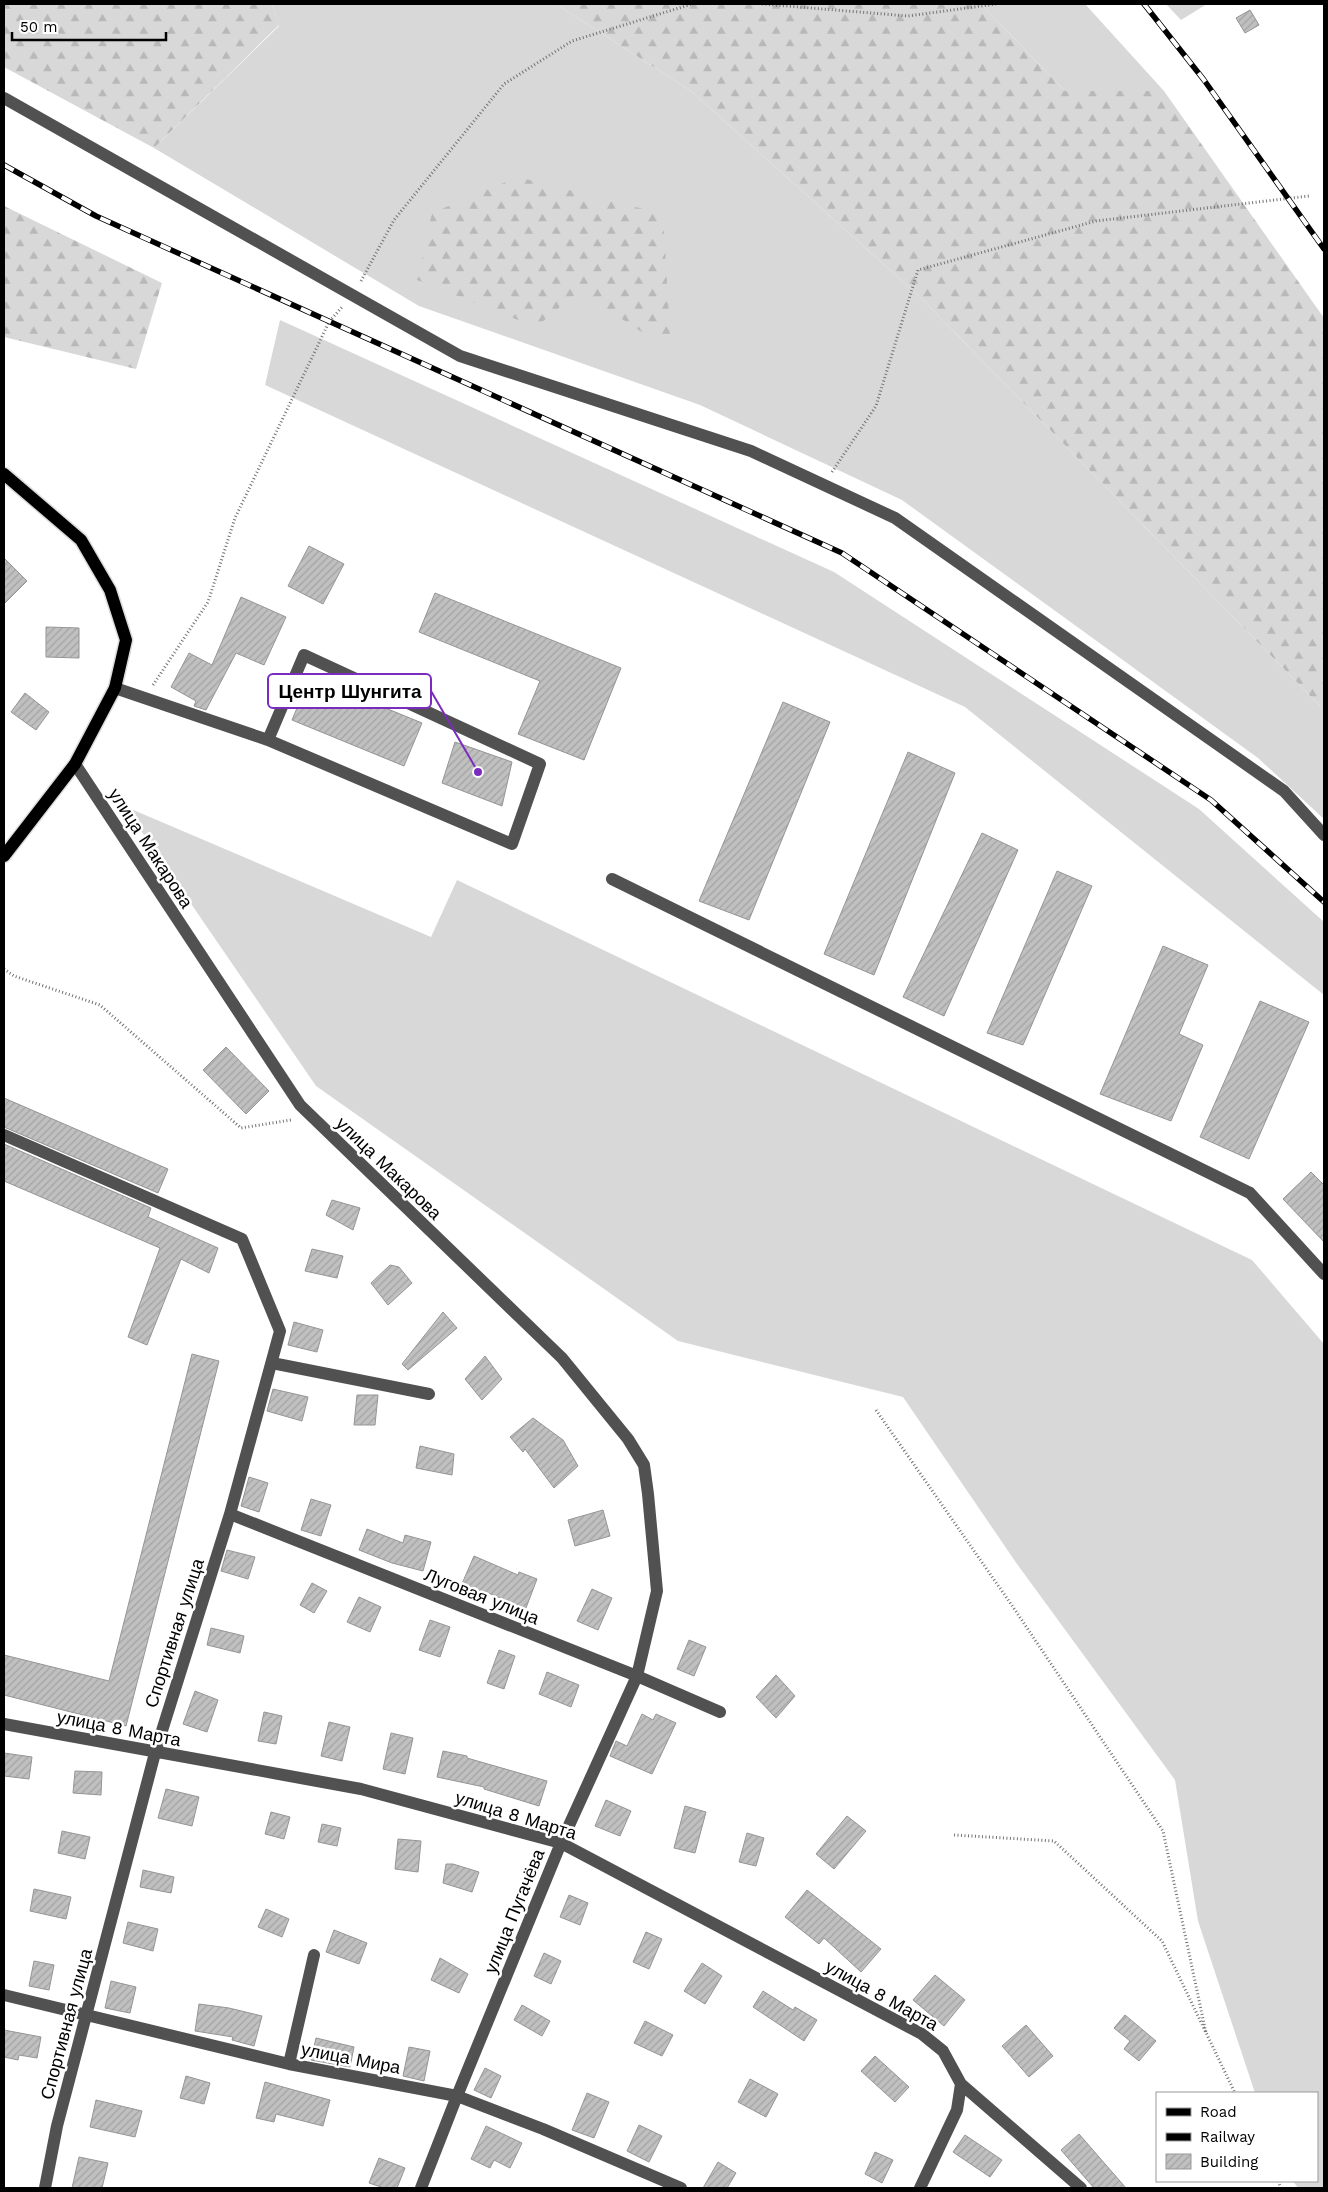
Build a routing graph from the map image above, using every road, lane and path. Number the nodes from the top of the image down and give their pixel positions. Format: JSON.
{"nodes":[{"id":1,"x":762,"y":4,"type":"edge"},
{"id":2,"x":996,"y":4,"type":"edge"},
{"id":3,"x":4,"y":98,"type":"edge"},
{"id":4,"x":1309,"y":196,"type":"dead end"},
{"id":5,"x":4,"y":474,"type":"edge"},
{"id":6,"x":823,"y":485,"type":"junction"},
{"id":7,"x":115,"y":688,"type":"junction"},
{"id":8,"x":268,"y":740,"type":"junction"},
{"id":9,"x":75,"y":764,"type":"junction"},
{"id":10,"x":1324,"y":835,"type":"edge"},
{"id":11,"x":5,"y":853,"type":"edge"},
{"id":12,"x":612,"y":879,"type":"dead end"},
{"id":13,"x":4,"y":969,"type":"edge"},
{"id":14,"x":310,"y":1116,"type":"junction"},
{"id":15,"x":4,"y":1135,"type":"edge"},
{"id":16,"x":1324,"y":1274,"type":"edge"},
{"id":17,"x":272,"y":1363,"type":"junction"},
{"id":18,"x":429,"y":1394,"type":"dead end"},
{"id":19,"x":876,"y":1410,"type":"dead end"},
{"id":20,"x":230,"y":1514,"type":"junction"},
{"id":21,"x":657,"y":1591,"type":"joint"},
{"id":22,"x":637,"y":1676,"type":"junction"},
{"id":23,"x":720,"y":1712,"type":"dead end"},
{"id":24,"x":4,"y":1724,"type":"edge"},
{"id":25,"x":155,"y":1753,"type":"junction"},
{"id":26,"x":954,"y":1834,"type":"dead end"},
{"id":27,"x":561,"y":1843,"type":"junction"},
{"id":28,"x":314,"y":1955,"type":"dead end"},
{"id":29,"x":4,"y":1996,"type":"edge"},
{"id":30,"x":86,"y":2014,"type":"junction"},
{"id":31,"x":1206,"y":2033,"type":"junction"},
{"id":32,"x":289,"y":2064,"type":"junction"},
{"id":33,"x":960,"y":2084,"type":"junction"},
{"id":34,"x":1235,"y":2092,"type":"edge"},
{"id":35,"x":457,"y":2096,"type":"junction"},
{"id":36,"x":45,"y":2188,"type":"edge"},
{"id":37,"x":421,"y":2188,"type":"edge"},
{"id":38,"x":681,"y":2188,"type":"edge"},
{"id":39,"x":920,"y":2188,"type":"edge"},
{"id":40,"x":1081,"y":2188,"type":"edge"}],
"edges":[{"from":1,"to":2,"type":"path"},
{"from":3,"to":6,"type":"street"},
{"from":4,"to":6,"type":"path"},
{"from":5,"to":7,"type":"main road"},
{"from":6,"to":10,"type":"street"},
{"from":7,"to":8,"type":"street"},
{"from":7,"to":9,"type":"main road"},
{"from":8,"to":8,"type":"street"},
{"from":9,"to":11,"type":"main road"},
{"from":9,"to":14,"type":"street","name":"улица Макарова"},
{"from":12,"to":16,"type":"street"},
{"from":13,"to":14,"type":"path"},
{"from":14,"to":21,"type":"street","name":"улица Макарова"},
{"from":15,"to":17,"type":"street","name":"Спортивная улица"},
{"from":17,"to":18,"type":"street"},
{"from":17,"to":20,"type":"street","name":"Спортивная улица"},
{"from":19,"to":31,"type":"path"},
{"from":20,"to":22,"type":"street","name":"Луговая улица"},
{"from":20,"to":25,"type":"street","name":"Спортивная улица"},
{"from":21,"to":22,"type":"street","name":"улица Пугачёва"},
{"from":22,"to":23,"type":"street","name":"Луговая улица"},
{"from":22,"to":27,"type":"street","name":"улица Пугачёва"},
{"from":24,"to":25,"type":"street","name":"улица 8 Марта"},
{"from":25,"to":27,"type":"street","name":"улица 8 Марта"},
{"from":25,"to":30,"type":"street","name":"Спортивная улица"},
{"from":26,"to":31,"type":"path"},
{"from":27,"to":33,"type":"street","name":"улица 8 Марта"},
{"from":27,"to":35,"type":"street","name":"улица Пугачёва"},
{"from":28,"to":32,"type":"street"},
{"from":29,"to":30,"type":"street","name":"улица Мира"},
{"from":30,"to":32,"type":"street","name":"улица Мира"},
{"from":30,"to":36,"type":"street","name":"Спортивная улица"},
{"from":31,"to":34,"type":"path"},
{"from":32,"to":35,"type":"street","name":"улица Мира"},
{"from":33,"to":39,"type":"street"},
{"from":33,"to":40,"type":"street"},
{"from":35,"to":37,"type":"street","name":"улица Пугачёва"},
{"from":35,"to":38,"type":"street","name":"улица Мира"}]}
